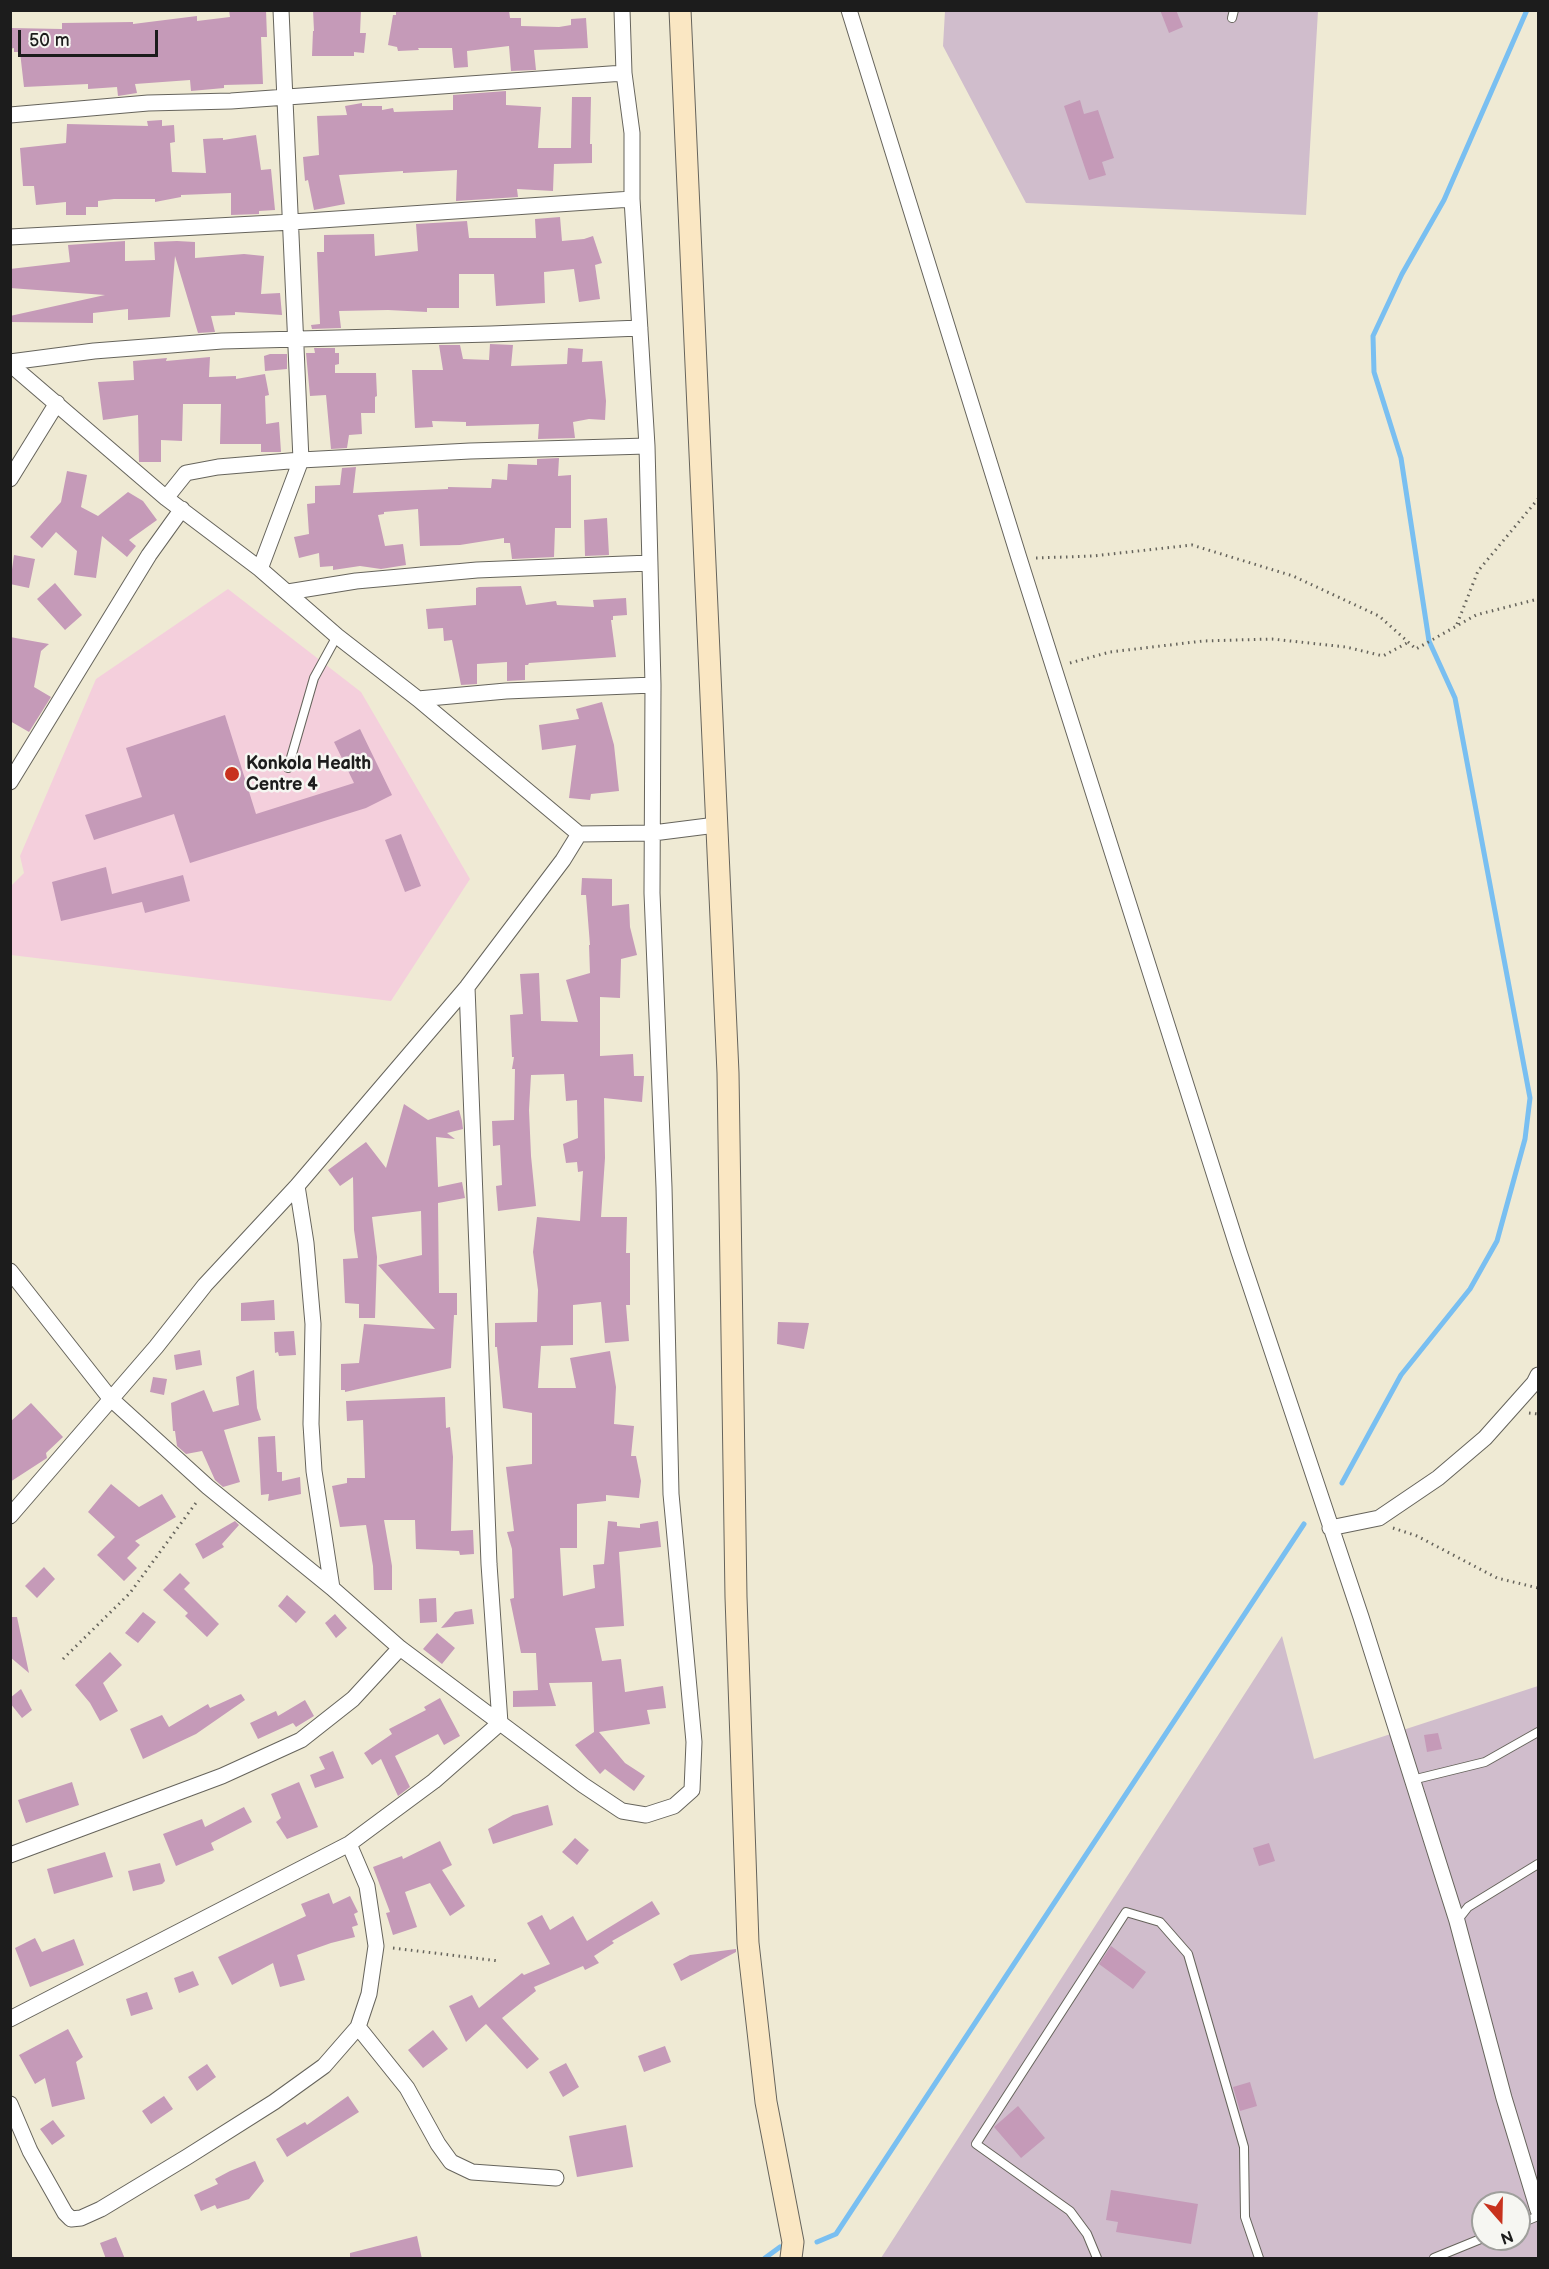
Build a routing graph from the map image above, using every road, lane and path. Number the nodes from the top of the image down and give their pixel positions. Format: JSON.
{"nodes":[{"id":1,"x":281,"y":10,"type":"edge"},
{"id":2,"x":622,"y":10,"type":"edge"},
{"id":3,"x":680,"y":10,"type":"edge"},
{"id":4,"x":849,"y":10,"type":"edge"},
{"id":5,"x":624,"y":73,"type":"junction"},
{"id":6,"x":285,"y":96,"type":"junction"},
{"id":7,"x":10,"y":115,"type":"edge"},
{"id":8,"x":632,"y":199,"type":"junction"},
{"id":9,"x":292,"y":222,"type":"junction"},
{"id":10,"x":10,"y":237,"type":"edge"},
{"id":11,"x":640,"y":328,"type":"junction"},
{"id":12,"x":297,"y":339,"type":"junction"},
{"id":13,"x":10,"y":363,"type":"edge"},
{"id":14,"x":57,"y":403,"type":"junction"},
{"id":15,"x":647,"y":446,"type":"junction"},
{"id":16,"x":301,"y":460,"type":"junction"},
{"id":17,"x":10,"y":479,"type":"edge"},
{"id":18,"x":166,"y":498,"type":"junction"},
{"id":19,"x":1539,"y":499,"type":"edge"},
{"id":20,"x":182,"y":509,"type":"junction"},
{"id":21,"x":1019,"y":558,"type":"junction"},
{"id":22,"x":650,"y":563,"type":"junction"},
{"id":23,"x":260,"y":569,"type":"junction"},
{"id":24,"x":288,"y":592,"type":"junction"},
{"id":25,"x":1539,"y":599,"type":"edge"},
{"id":26,"x":1457,"y":626,"type":"junction"},
{"id":27,"x":337,"y":636,"type":"junction"},
{"id":28,"x":1408,"y":642,"type":"junction"},
{"id":29,"x":1054,"y":668,"type":"junction"},
{"id":30,"x":653,"y":685,"type":"junction"},
{"id":31,"x":418,"y":699,"type":"junction"},
{"id":32,"x":288,"y":768,"type":"dead end"},
{"id":33,"x":10,"y":782,"type":"edge"},
{"id":34,"x":716,"y":825,"type":"junction"},
{"id":35,"x":653,"y":833,"type":"junction"},
{"id":36,"x":579,"y":834,"type":"junction"},
{"id":37,"x":467,"y":987,"type":"junction"},
{"id":38,"x":297,"y":1186,"type":"junction"},
{"id":39,"x":10,"y":1271,"type":"edge"},
{"id":40,"x":1539,"y":1375,"type":"edge"},
{"id":41,"x":110,"y":1398,"type":"junction"},
{"id":42,"x":208,"y":1486,"type":"junction"},
{"id":43,"x":10,"y":1516,"type":"edge"},
{"id":44,"x":1368,"y":1520,"type":"junction"},
{"id":45,"x":1330,"y":1528,"type":"junction"},
{"id":46,"x":332,"y":1588,"type":"junction"},
{"id":47,"x":1539,"y":1588,"type":"edge"},
{"id":48,"x":400,"y":1648,"type":"junction"},
{"id":49,"x":63,"y":1659,"type":"dead end"},
{"id":50,"x":500,"y":1723,"type":"junction"},
{"id":51,"x":1539,"y":1732,"type":"edge"},
{"id":52,"x":1412,"y":1780,"type":"junction"},
{"id":53,"x":349,"y":1844,"type":"junction"},
{"id":54,"x":10,"y":1855,"type":"edge"},
{"id":55,"x":1539,"y":1864,"type":"edge"},
{"id":56,"x":1457,"y":1921,"type":"junction"},
{"id":57,"x":376,"y":1946,"type":"junction"},
{"id":58,"x":499,"y":1961,"type":"dead end"},
{"id":59,"x":10,"y":2019,"type":"edge"},
{"id":60,"x":357,"y":2027,"type":"junction"},
{"id":61,"x":10,"y":2104,"type":"edge"},
{"id":62,"x":556,"y":2178,"type":"dead end"},
{"id":63,"x":1539,"y":2210,"type":"edge"},
{"id":64,"x":1471,"y":2243,"type":"edge"},
{"id":65,"x":794,"y":2253,"type":"edge"},
{"id":66,"x":1097,"y":2259,"type":"edge"},
{"id":67,"x":1259,"y":2259,"type":"edge"},
{"id":68,"x":1434,"y":2259,"type":"edge"}],
"edges":[{"from":1,"to":6,"type":"street"},
{"from":2,"to":5,"type":"street"},
{"from":3,"to":34,"type":"street"},
{"from":4,"to":21,"type":"street"},
{"from":5,"to":6,"type":"street"},
{"from":5,"to":8,"type":"street"},
{"from":6,"to":7,"type":"street"},
{"from":6,"to":9,"type":"street"},
{"from":8,"to":9,"type":"street"},
{"from":8,"to":11,"type":"street"},
{"from":9,"to":10,"type":"street"},
{"from":9,"to":12,"type":"street"},
{"from":11,"to":12,"type":"street"},
{"from":11,"to":15,"type":"street"},
{"from":12,"to":13,"type":"street"},
{"from":12,"to":16,"type":"street"},
{"from":13,"to":14,"type":"street"},
{"from":14,"to":17,"type":"street"},
{"from":14,"to":18,"type":"street"},
{"from":15,"to":16,"type":"street"},
{"from":15,"to":22,"type":"street"},
{"from":16,"to":18,"type":"street"},
{"from":16,"to":23,"type":"street"},
{"from":18,"to":20,"type":"street"},
{"from":19,"to":26,"type":"path"},
{"from":20,"to":23,"type":"street"},
{"from":20,"to":33,"type":"street"},
{"from":21,"to":28,"type":"path"},
{"from":21,"to":29,"type":"street"},
{"from":22,"to":24,"type":"street"},
{"from":22,"to":30,"type":"street"},
{"from":23,"to":24,"type":"street"},
{"from":24,"to":27,"type":"street"},
{"from":25,"to":26,"type":"path"},
{"from":26,"to":28,"type":"path"},
{"from":27,"to":31,"type":"street"},
{"from":27,"to":32,"type":"lane"},
{"from":28,"to":29,"type":"path"},
{"from":29,"to":45,"type":"street"},
{"from":30,"to":31,"type":"street"},
{"from":30,"to":35,"type":"street"},
{"from":31,"to":36,"type":"street"},
{"from":34,"to":35,"type":"street"},
{"from":34,"to":65,"type":"street"},
{"from":35,"to":36,"type":"street"},
{"from":35,"to":50,"type":"street"},
{"from":36,"to":37,"type":"street"},
{"from":37,"to":38,"type":"street"},
{"from":37,"to":50,"type":"street"},
{"from":38,"to":41,"type":"street"},
{"from":38,"to":46,"type":"street"},
{"from":39,"to":41,"type":"street"},
{"from":40,"to":44,"type":"street"},
{"from":41,"to":42,"type":"street"},
{"from":41,"to":43,"type":"street"},
{"from":42,"to":46,"type":"street"},
{"from":42,"to":49,"type":"path"},
{"from":44,"to":45,"type":"street"},
{"from":44,"to":47,"type":"path"},
{"from":45,"to":52,"type":"street"},
{"from":46,"to":48,"type":"street"},
{"from":48,"to":50,"type":"street"},
{"from":48,"to":54,"type":"street"},
{"from":50,"to":53,"type":"street"},
{"from":51,"to":52,"type":"lane"},
{"from":52,"to":56,"type":"street"},
{"from":53,"to":57,"type":"street"},
{"from":53,"to":59,"type":"street"},
{"from":55,"to":56,"type":"lane"},
{"from":56,"to":63,"type":"street"},
{"from":57,"to":58,"type":"path"},
{"from":57,"to":60,"type":"street"},
{"from":60,"to":61,"type":"street"},
{"from":60,"to":62,"type":"street"},
{"from":64,"to":68,"type":"lane"},
{"from":66,"to":67,"type":"lane"}]}
